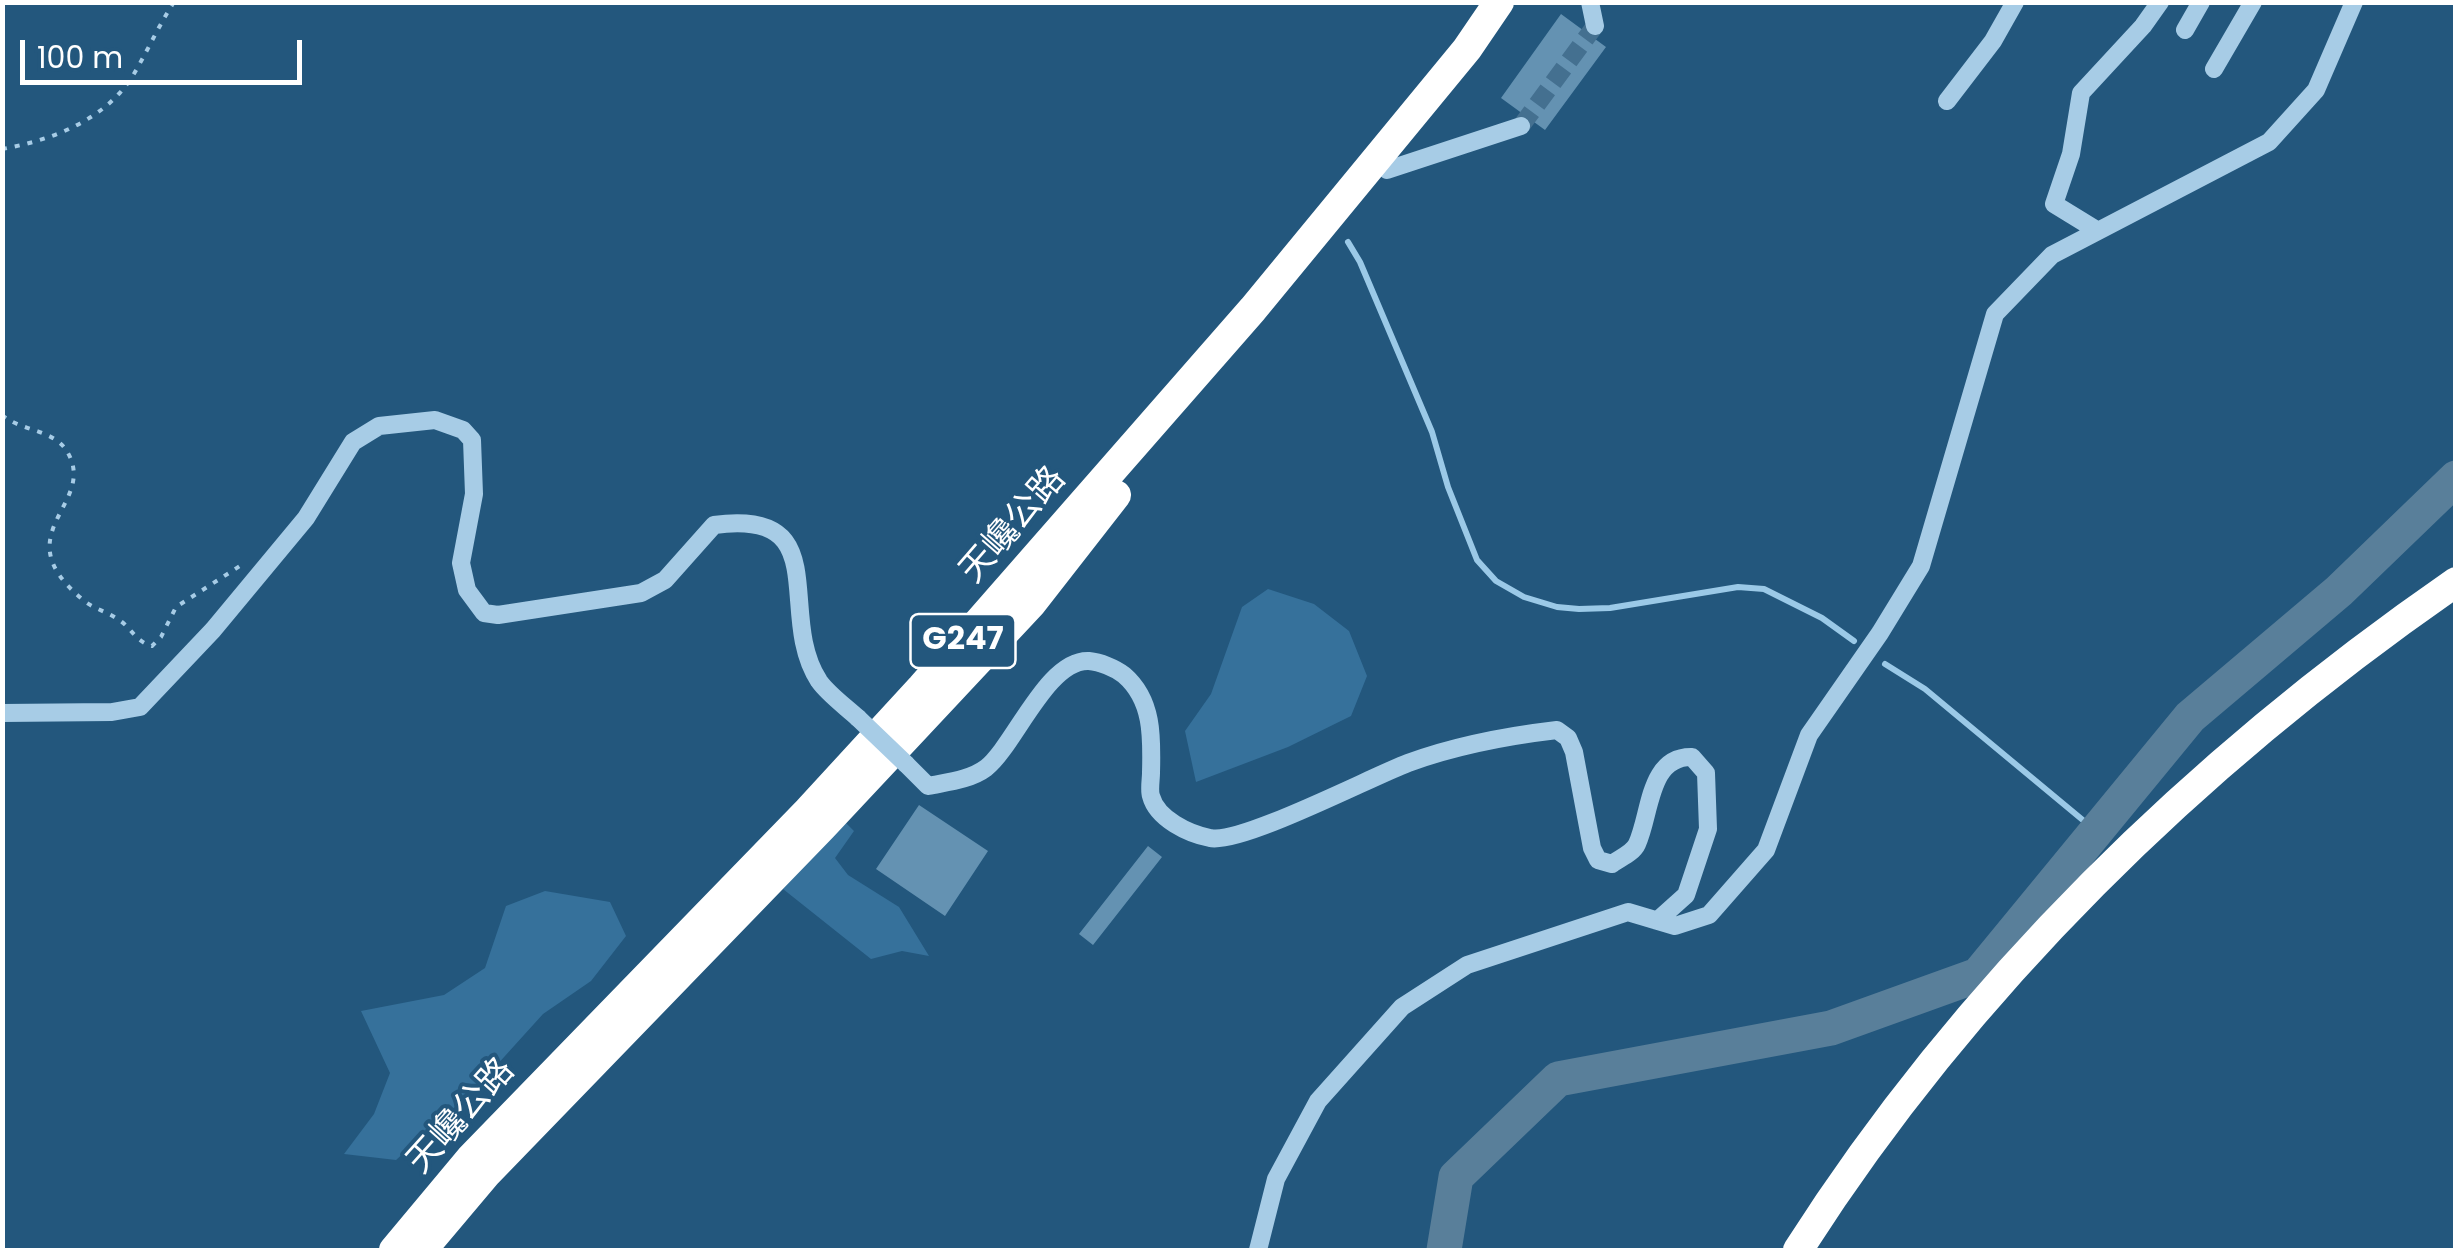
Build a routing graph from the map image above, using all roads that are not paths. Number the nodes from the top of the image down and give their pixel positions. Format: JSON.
{"nodes":[{"id":1,"x":1499,"y":2,"type":"edge"},
{"id":2,"x":1515,"y":2,"type":"edge"},
{"id":3,"x":1590,"y":2,"type":"edge"},
{"id":4,"x":2016,"y":2,"type":"edge"},
{"id":5,"x":2160,"y":2,"type":"edge"},
{"id":6,"x":2201,"y":2,"type":"edge"},
{"id":7,"x":2253,"y":2,"type":"edge"},
{"id":8,"x":2354,"y":2,"type":"edge"},
{"id":9,"x":1596,"y":26,"type":"dead end"},
{"id":10,"x":2185,"y":30,"type":"dead end"},
{"id":11,"x":2214,"y":69,"type":"dead end"},
{"id":12,"x":1947,"y":101,"type":"dead end"},
{"id":13,"x":1521,"y":126,"type":"tunnel mouth"},
{"id":14,"x":1387,"y":170,"type":"junction"},
{"id":15,"x":2098,"y":232,"type":"junction"},
{"id":16,"x":2456,"y":582,"type":"edge"},
{"id":17,"x":2456,"y":603,"type":"edge"},
{"id":18,"x":2,"y":713,"type":"edge"},
{"id":19,"x":1657,"y":921,"type":"junction"},
{"id":20,"x":394,"y":1250,"type":"edge"},
{"id":21,"x":422,"y":1250,"type":"edge"},
{"id":22,"x":1258,"y":1250,"type":"edge"},
{"id":23,"x":1798,"y":1250,"type":"edge"},
{"id":24,"x":1818,"y":1250,"type":"edge"}],
"edges":[{"from":1,"to":20,"type":"highway","name":"天巉公路","number":"G247"},
{"from":2,"to":14,"type":"highway","name":"天巉公路","number":"G247"},
{"from":3,"to":9,"type":"street"},
{"from":4,"to":12,"type":"street"},
{"from":5,"to":15,"type":"street"},
{"from":6,"to":10,"type":"street"},
{"from":7,"to":11,"type":"street"},
{"from":8,"to":15,"type":"street"},
{"from":13,"to":14,"type":"street"},
{"from":14,"to":21,"type":"highway","name":"天巉公路","number":"G247"},
{"from":15,"to":19,"type":"street"},
{"from":16,"to":23,"type":"highway"},
{"from":17,"to":24,"type":"highway"},
{"from":18,"to":19,"type":"street","bridge":true},
{"from":19,"to":22,"type":"street"}]}
